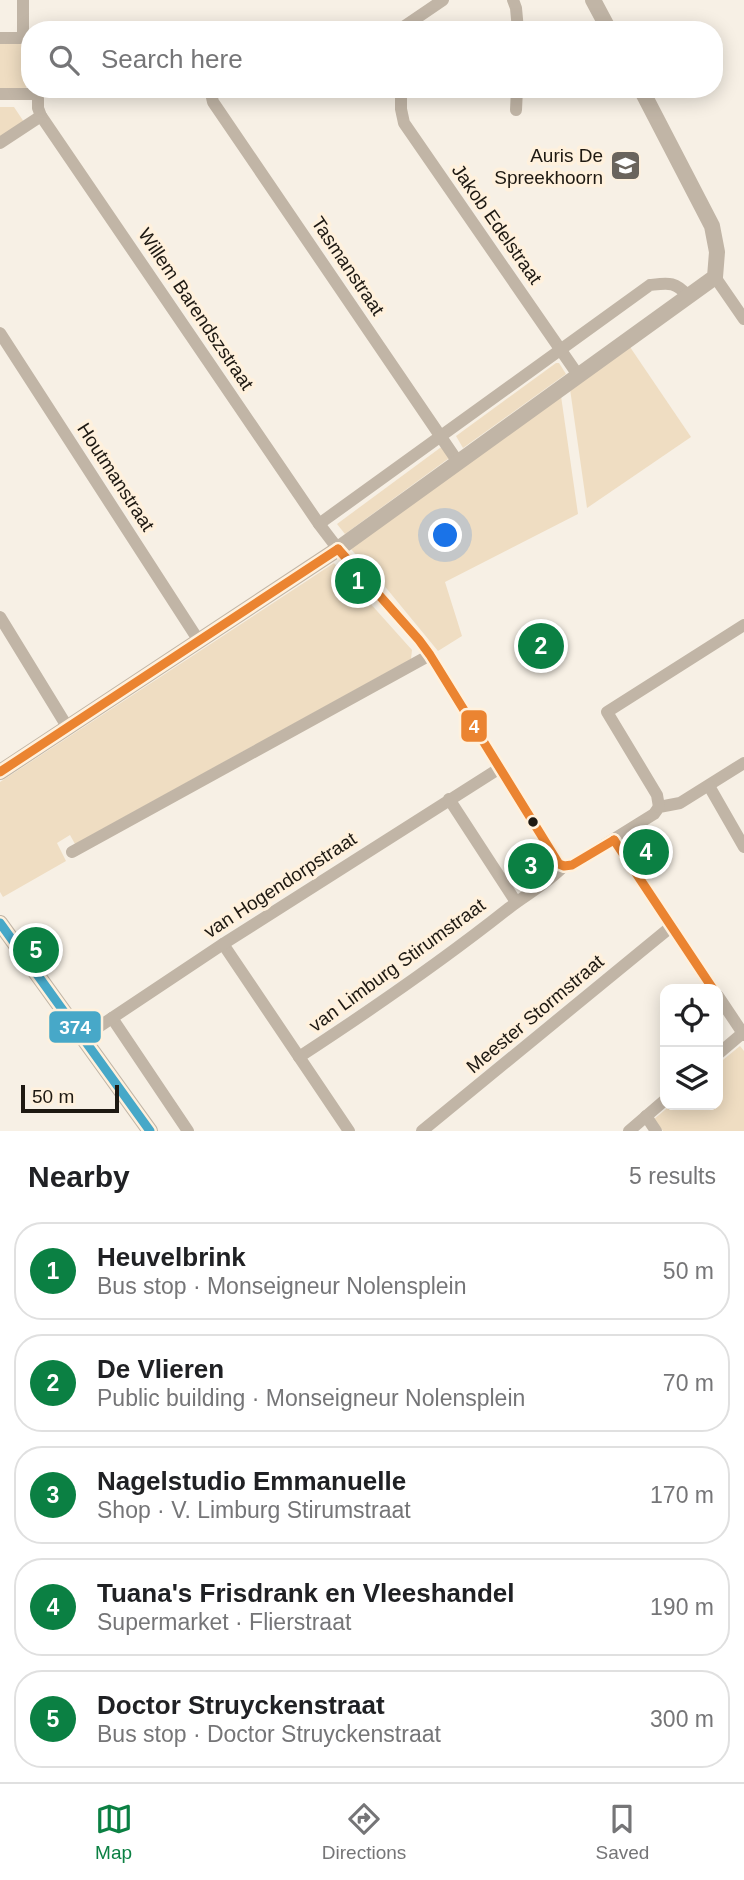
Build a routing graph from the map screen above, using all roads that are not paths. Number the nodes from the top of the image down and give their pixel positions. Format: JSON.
{"nodes":[{"id":1,"x":23,"y":0,"type":"edge"},
{"id":2,"x":513,"y":0,"type":"edge"},
{"id":3,"x":593,"y":0,"type":"edge"},
{"id":4,"x":439,"y":1,"type":"edge"},
{"id":5,"x":25,"y":21,"type":"edge"},
{"id":6,"x":412,"y":21,"type":"edge"},
{"id":7,"x":516,"y":21,"type":"edge"},
{"id":8,"x":604,"y":21,"type":"edge"},
{"id":9,"x":0,"y":38,"type":"edge"},
{"id":10,"x":21,"y":38,"type":"edge"},
{"id":11,"x":21,"y":93,"type":"edge"},
{"id":12,"x":0,"y":94,"type":"edge"},
{"id":13,"x":38,"y":98,"type":"edge"},
{"id":14,"x":212,"y":98,"type":"edge"},
{"id":15,"x":401,"y":98,"type":"edge"},
{"id":16,"x":517,"y":98,"type":"edge"},
{"id":17,"x":646,"y":98,"type":"edge"},
{"id":18,"x":516,"y":110,"type":"dead end"},
{"id":19,"x":41,"y":116,"type":"junction"},
{"id":20,"x":0,"y":143,"type":"edge"},
{"id":21,"x":715,"y":277,"type":"junction"},
{"id":22,"x":688,"y":296,"type":"junction"},
{"id":23,"x":744,"y":319,"type":"edge"},
{"id":24,"x":0,"y":333,"type":"edge"},
{"id":25,"x":561,"y":350,"type":"junction"},
{"id":26,"x":578,"y":375,"type":"junction"},
{"id":27,"x":441,"y":436,"type":"junction"},
{"id":28,"x":458,"y":462,"type":"junction"},
{"id":29,"x":319,"y":524,"type":"junction"},
{"id":30,"x":338,"y":549,"type":"junction"},
{"id":31,"x":0,"y":617,"type":"edge"},
{"id":32,"x":744,"y":625,"type":"edge"},
{"id":33,"x":199,"y":641,"type":"junction"},
{"id":34,"x":430,"y":655,"type":"junction"},
{"id":35,"x":68,"y":728,"type":"junction"},
{"id":36,"x":744,"y":763,"type":"edge"},
{"id":37,"x":499,"y":768,"type":"junction"},
{"id":38,"x":0,"y":772,"type":"edge"},
{"id":39,"x":709,"y":786,"type":"junction"},
{"id":40,"x":449,"y":799,"type":"junction"},
{"id":41,"x":659,"y":807,"type":"junction"},
{"id":42,"x":614,"y":840,"type":"junction"},
{"id":43,"x":744,"y":847,"type":"edge"},
{"id":44,"x":72,"y":852,"type":"dead end"},
{"id":45,"x":564,"y":866,"type":"junction"},
{"id":46,"x":516,"y":902,"type":"junction"},
{"id":47,"x":0,"y":923,"type":"edge"},
{"id":48,"x":672,"y":926,"type":"junction"},
{"id":49,"x":223,"y":944,"type":"junction"},
{"id":50,"x":710,"y":984,"type":"edge"},
{"id":51,"x":723,"y":1003,"type":"edge"},
{"id":52,"x":112,"y":1018,"type":"junction"},
{"id":53,"x":743,"y":1033,"type":"edge"},
{"id":54,"x":82,"y":1038,"type":"junction"},
{"id":55,"x":723,"y":1050,"type":"edge"},
{"id":56,"x":299,"y":1057,"type":"junction"},
{"id":57,"x":660,"y":1104,"type":"edge"},
{"id":58,"x":646,"y":1116,"type":"junction"},
{"id":59,"x":150,"y":1131,"type":"edge"},
{"id":60,"x":188,"y":1131,"type":"edge"},
{"id":61,"x":349,"y":1131,"type":"edge"},
{"id":62,"x":422,"y":1131,"type":"edge"},
{"id":63,"x":629,"y":1131,"type":"edge"},
{"id":64,"x":656,"y":1131,"type":"edge"}],
"edges":[{"from":1,"to":5,"type":"street"},
{"from":2,"to":7,"type":"street"},
{"from":3,"to":8,"type":"street"},
{"from":4,"to":6,"type":"street"},
{"from":9,"to":10,"type":"street"},
{"from":11,"to":12,"type":"street"},
{"from":13,"to":19,"type":"street"},
{"from":14,"to":27,"type":"street","name":"Tasmanstraat"},
{"from":15,"to":25,"type":"street","name":"Jakob Edelstraat"},
{"from":16,"to":18,"type":"street"},
{"from":17,"to":21,"type":"street"},
{"from":19,"to":20,"type":"street"},
{"from":19,"to":29,"type":"street","name":"Willem Barendszstraat"},
{"from":21,"to":22,"type":"street"},
{"from":21,"to":23,"type":"street"},
{"from":22,"to":25,"type":"street"},
{"from":22,"to":26,"type":"street"},
{"from":24,"to":33,"type":"street","name":"Houtmanstraat"},
{"from":25,"to":26,"type":"street","name":"Jakob Edelstraat"},
{"from":25,"to":27,"type":"street"},
{"from":26,"to":28,"type":"street"},
{"from":27,"to":28,"type":"street","name":"Tasmanstraat"},
{"from":27,"to":29,"type":"street"},
{"from":28,"to":30,"type":"street"},
{"from":29,"to":30,"type":"street","name":"Willem Barendszstraat"},
{"from":30,"to":33,"type":"street"},
{"from":30,"to":34,"type":"street","name":"Willem Barendszstraat"},
{"from":31,"to":35,"type":"street"},
{"from":32,"to":41,"type":"street"},
{"from":33,"to":35,"type":"street"},
{"from":34,"to":37,"type":"street","name":"Willem Barendszstraat"},
{"from":34,"to":44,"type":"street"},
{"from":35,"to":38,"type":"street"},
{"from":36,"to":39,"type":"street","name":"van Limburg Stirumstraat"},
{"from":37,"to":40,"type":"street","name":"van Hogendorpstraat"},
{"from":37,"to":45,"type":"street","name":"Willem Barendszstraat"},
{"from":39,"to":41,"type":"street","name":"van Limburg Stirumstraat"},
{"from":39,"to":43,"type":"street"},
{"from":40,"to":46,"type":"street"},
{"from":40,"to":49,"type":"street","name":"van Hogendorpstraat"},
{"from":41,"to":42,"type":"street","name":"van Limburg Stirumstraat"},
{"from":42,"to":45,"type":"street","name":"van Limburg Stirumstraat"},
{"from":42,"to":48,"type":"street"},
{"from":45,"to":46,"type":"street","name":"van Limburg Stirumstraat"},
{"from":46,"to":56,"type":"street","name":"van Limburg Stirumstraat"},
{"from":47,"to":54,"type":"street"},
{"from":48,"to":50,"type":"street"},
{"from":48,"to":62,"type":"street","name":"Meester Stormstraat"},
{"from":49,"to":52,"type":"street","name":"van Hogendorpstraat"},
{"from":49,"to":56,"type":"street"},
{"from":51,"to":53,"type":"street"},
{"from":52,"to":54,"type":"street","name":"van Hogendorpstraat"},
{"from":52,"to":60,"type":"street"},
{"from":53,"to":55,"type":"street"},
{"from":54,"to":59,"type":"street"},
{"from":56,"to":61,"type":"street"},
{"from":57,"to":58,"type":"street"},
{"from":58,"to":63,"type":"street"},
{"from":58,"to":64,"type":"street"}]}
